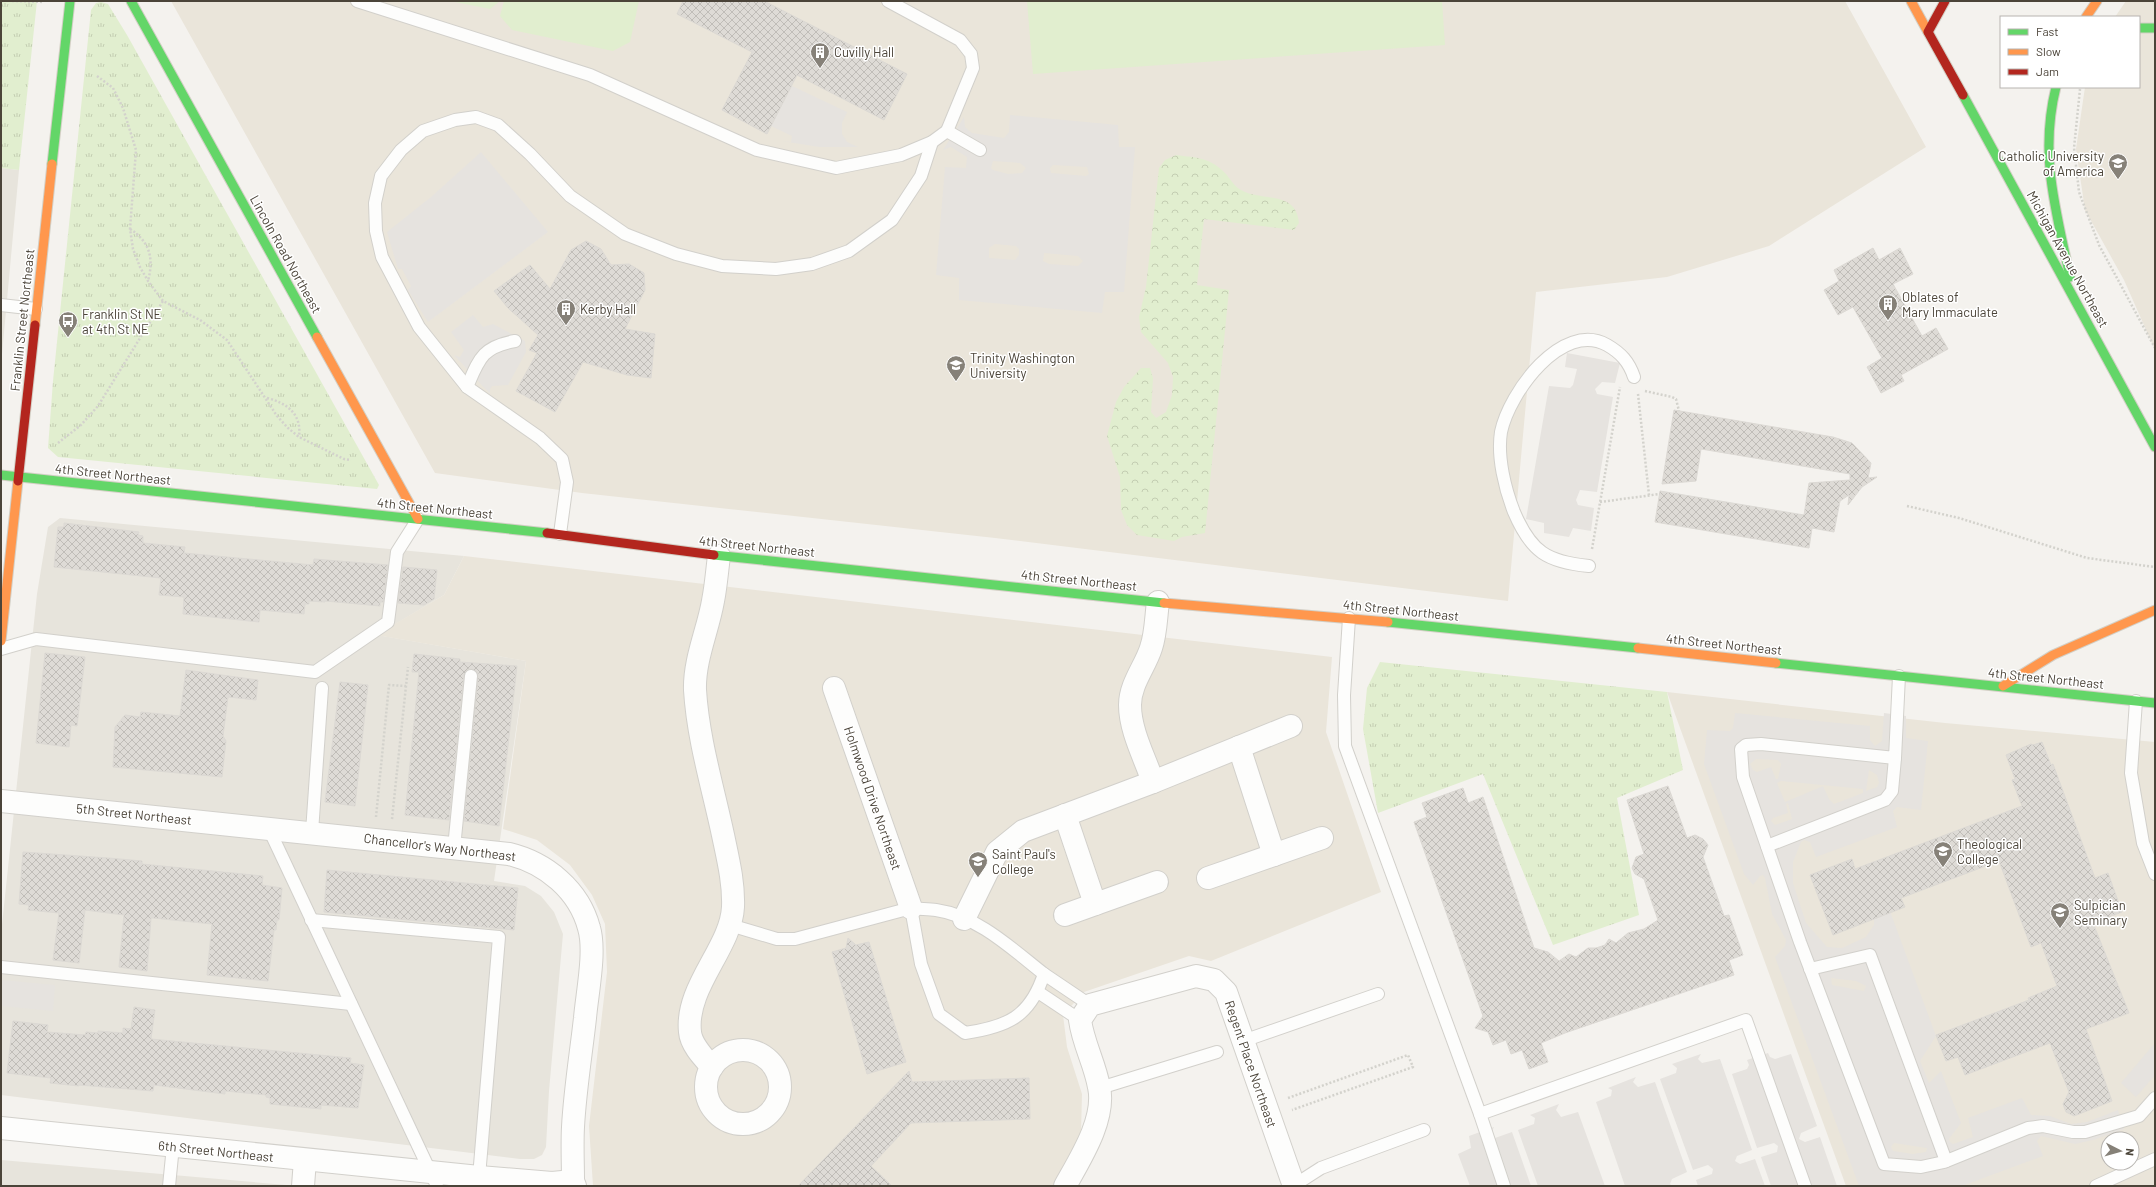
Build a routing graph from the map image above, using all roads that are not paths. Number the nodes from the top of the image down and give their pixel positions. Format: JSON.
{"nodes":[{"id":1,"x":70,"y":1,"type":"edge"},
{"id":2,"x":131,"y":1,"type":"edge"},
{"id":3,"x":357,"y":1,"type":"edge"},
{"id":4,"x":888,"y":1,"type":"edge"},
{"id":5,"x":1911,"y":1,"type":"edge"},
{"id":6,"x":1945,"y":1,"type":"edge"},
{"id":7,"x":2097,"y":1,"type":"edge"},
{"id":8,"x":2087,"y":16,"type":"edge"},
{"id":9,"x":2140,"y":28,"type":"edge"},
{"id":10,"x":2155,"y":28,"type":"edge"},
{"id":11,"x":1928,"y":32,"type":"junction"},
{"id":12,"x":2056,"y":88,"type":"edge"},
{"id":13,"x":947,"y":131,"type":"junction"},
{"id":14,"x":932,"y":142,"type":"junction"},
{"id":15,"x":980,"y":150,"type":"dead end"},
{"id":16,"x":2074,"y":298,"type":"junction"},
{"id":17,"x":1,"y":305,"type":"edge"},
{"id":18,"x":36,"y":309,"type":"junction"},
{"id":19,"x":515,"y":341,"type":"dead end"},
{"id":20,"x":1634,"y":377,"type":"dead end"},
{"id":21,"x":467,"y":387,"type":"junction"},
{"id":22,"x":2155,"y":447,"type":"edge"},
{"id":23,"x":1,"y":475,"type":"edge"},
{"id":24,"x":19,"y":477,"type":"junction"},
{"id":25,"x":418,"y":519,"type":"junction"},
{"id":26,"x":560,"y":534,"type":"junction"},
{"id":27,"x":719,"y":556,"type":"junction"},
{"id":28,"x":1589,"y":566,"type":"road end"},
{"id":29,"x":1158,"y":602,"type":"junction"},
{"id":30,"x":2155,"y":610,"type":"edge"},
{"id":31,"x":1349,"y":618,"type":"junction"},
{"id":32,"x":1,"y":641,"type":"edge"},
{"id":33,"x":1,"y":649,"type":"edge"},
{"id":34,"x":471,"y":676,"type":"dead end"},
{"id":35,"x":1900,"y":676,"type":"junction"},
{"id":36,"x":2003,"y":686,"type":"junction"},
{"id":37,"x":322,"y":688,"type":"dead end"},
{"id":38,"x":834,"y":688,"type":"dead end"},
{"id":39,"x":2136,"y":701,"type":"junction"},
{"id":40,"x":2155,"y":703,"type":"edge"},
{"id":41,"x":1291,"y":726,"type":"dead end"},
{"id":42,"x":1239,"y":747,"type":"junction"},
{"id":43,"x":1895,"y":758,"type":"junction"},
{"id":44,"x":1153,"y":782,"type":"junction"},
{"id":45,"x":1,"y":801,"type":"edge"},
{"id":46,"x":1064,"y":815,"type":"junction"},
{"id":47,"x":268,"y":827,"type":"junction"},
{"id":48,"x":312,"y":832,"type":"junction"},
{"id":49,"x":1322,"y":838,"type":"dead end"},
{"id":50,"x":1767,"y":846,"type":"junction"},
{"id":51,"x":454,"y":848,"type":"junction"},
{"id":52,"x":1274,"y":855,"type":"junction"},
{"id":53,"x":2155,"y":874,"type":"edge"},
{"id":54,"x":1208,"y":878,"type":"dead end"},
{"id":55,"x":1157,"y":882,"type":"dead end"},
{"id":56,"x":1095,"y":904,"type":"junction"},
{"id":57,"x":911,"y":908,"type":"junction"},
{"id":58,"x":1065,"y":915,"type":"dead end"},
{"id":59,"x":964,"y":919,"type":"junction"},
{"id":60,"x":312,"y":920,"type":"junction"},
{"id":61,"x":730,"y":925,"type":"junction"},
{"id":62,"x":1,"y":967,"type":"edge"},
{"id":63,"x":1810,"y":969,"type":"junction"},
{"id":64,"x":1044,"y":974,"type":"junction"},
{"id":65,"x":1038,"y":992,"type":"junction"},
{"id":66,"x":1378,"y":994,"type":"dead end"},
{"id":67,"x":351,"y":1004,"type":"junction"},
{"id":68,"x":1085,"y":1012,"type":"junction"},
{"id":69,"x":1243,"y":1041,"type":"junction"},
{"id":70,"x":1217,"y":1052,"type":"dead end"},
{"id":71,"x":712,"y":1067,"type":"dead end"},
{"id":72,"x":1100,"y":1088,"type":"junction"},
{"id":73,"x":2155,"y":1098,"type":"edge"},
{"id":74,"x":1480,"y":1114,"type":"junction"},
{"id":75,"x":1,"y":1128,"type":"edge"},
{"id":76,"x":1424,"y":1130,"type":"dead end"},
{"id":77,"x":173,"y":1146,"type":"junction"},
{"id":78,"x":2155,"y":1159,"type":"edge"},
{"id":79,"x":306,"y":1160,"type":"junction"},
{"id":80,"x":1946,"y":1161,"type":"junction"},
{"id":81,"x":435,"y":1179,"type":"edge"},
{"id":82,"x":468,"y":1180,"type":"edge"},
{"id":83,"x":574,"y":1184,"type":"edge"},
{"id":84,"x":169,"y":1186,"type":"edge"},
{"id":85,"x":303,"y":1186,"type":"edge"},
{"id":86,"x":1065,"y":1186,"type":"edge"},
{"id":87,"x":1294,"y":1186,"type":"edge"},
{"id":88,"x":1504,"y":1186,"type":"edge"},
{"id":89,"x":1805,"y":1186,"type":"edge"},
{"id":90,"x":2096,"y":1186,"type":"edge"}],
"edges":[{"from":1,"to":18,"type":"street","name":"Franklin Street Northeast"},
{"from":2,"to":25,"type":"street","name":"Lincoln Road Northeast"},
{"from":3,"to":14,"type":"lane"},
{"from":4,"to":13,"type":"lane"},
{"from":5,"to":11,"type":"street","name":"Michigan Avenue Northeast"},
{"from":6,"to":11,"type":"street"},
{"from":7,"to":8,"type":"street"},
{"from":9,"to":10,"type":"street"},
{"from":11,"to":16,"type":"street","name":"Michigan Avenue Northeast"},
{"from":12,"to":16,"type":"street"},
{"from":13,"to":14,"type":"lane"},
{"from":13,"to":15,"type":"lane"},
{"from":14,"to":21,"type":"lane"},
{"from":16,"to":22,"type":"street","name":"Michigan Avenue Northeast"},
{"from":17,"to":18,"type":"lane"},
{"from":18,"to":24,"type":"street","name":"Franklin Street Northeast"},
{"from":19,"to":21,"type":"lane"},
{"from":20,"to":28,"type":"lane"},
{"from":21,"to":26,"type":"lane"},
{"from":23,"to":24,"type":"street","name":"4th Street Northeast"},
{"from":24,"to":25,"type":"street","name":"4th Street Northeast"},
{"from":24,"to":32,"type":"street","name":"Franklin Street Northeast"},
{"from":25,"to":26,"type":"street","name":"4th Street Northeast"},
{"from":25,"to":33,"type":"lane"},
{"from":26,"to":27,"type":"street","name":"4th Street Northeast"},
{"from":27,"to":29,"type":"street","name":"4th Street Northeast"},
{"from":27,"to":61,"type":"street"},
{"from":29,"to":31,"type":"street","name":"4th Street Northeast"},
{"from":29,"to":44,"type":"street"},
{"from":30,"to":36,"type":"street"},
{"from":31,"to":35,"type":"street","name":"4th Street Northeast"},
{"from":31,"to":74,"type":"lane"},
{"from":34,"to":51,"type":"lane"},
{"from":35,"to":36,"type":"street","name":"4th Street Northeast"},
{"from":35,"to":43,"type":"lane"},
{"from":36,"to":39,"type":"street","name":"4th Street Northeast"},
{"from":37,"to":48,"type":"lane"},
{"from":38,"to":57,"type":"street","name":"Holmwood Drive Northeast"},
{"from":39,"to":40,"type":"street","name":"4th Street Northeast"},
{"from":39,"to":53,"type":"lane"},
{"from":41,"to":42,"type":"street"},
{"from":42,"to":44,"type":"street"},
{"from":42,"to":52,"type":"street"},
{"from":43,"to":50,"type":"lane"},
{"from":43,"to":50,"type":"lane"},
{"from":44,"to":46,"type":"street"},
{"from":45,"to":47,"type":"street","name":"5th Street Northeast"},
{"from":46,"to":56,"type":"street"},
{"from":46,"to":59,"type":"street"},
{"from":47,"to":48,"type":"street","name":"Chancellor's Way Northeast"},
{"from":47,"to":60,"type":"lane"},
{"from":48,"to":51,"type":"street","name":"Chancellor's Way Northeast"},
{"from":49,"to":52,"type":"street"},
{"from":50,"to":63,"type":"lane"},
{"from":51,"to":83,"type":"street","name":"Chancellor's Way Northeast"},
{"from":52,"to":54,"type":"street"},
{"from":55,"to":56,"type":"street"},
{"from":56,"to":58,"type":"street"},
{"from":57,"to":59,"type":"lane"},
{"from":57,"to":61,"type":"lane"},
{"from":57,"to":65,"type":"lane"},
{"from":59,"to":64,"type":"lane"},
{"from":60,"to":67,"type":"lane"},
{"from":60,"to":82,"type":"lane"},
{"from":61,"to":71,"type":"street"},
{"from":62,"to":67,"type":"lane"},
{"from":63,"to":80,"type":"lane"},
{"from":63,"to":80,"type":"lane"},
{"from":64,"to":65,"type":"lane"},
{"from":64,"to":68,"type":"lane"},
{"from":65,"to":68,"type":"lane"},
{"from":66,"to":69,"type":"lane"},
{"from":67,"to":81,"type":"lane"},
{"from":68,"to":69,"type":"street","name":"Regent Place Northeast"},
{"from":68,"to":72,"type":"street"},
{"from":69,"to":87,"type":"street","name":"Regent Place Northeast"},
{"from":70,"to":72,"type":"lane"},
{"from":72,"to":86,"type":"street"},
{"from":73,"to":80,"type":"lane"},
{"from":74,"to":88,"type":"lane"},
{"from":74,"to":89,"type":"lane"},
{"from":75,"to":77,"type":"street","name":"6th Street Northeast"},
{"from":76,"to":87,"type":"lane"},
{"from":77,"to":79,"type":"street","name":"6th Street Northeast"},
{"from":77,"to":84,"type":"lane"},
{"from":78,"to":90,"type":"lane"},
{"from":79,"to":81,"type":"street","name":"6th Street Northeast"},
{"from":79,"to":85,"type":"street"},
{"from":81,"to":82,"type":"street","name":"Chancellor's Way Northeast"},
{"from":82,"to":83,"type":"street","name":"Chancellor's Way Northeast"}]}
